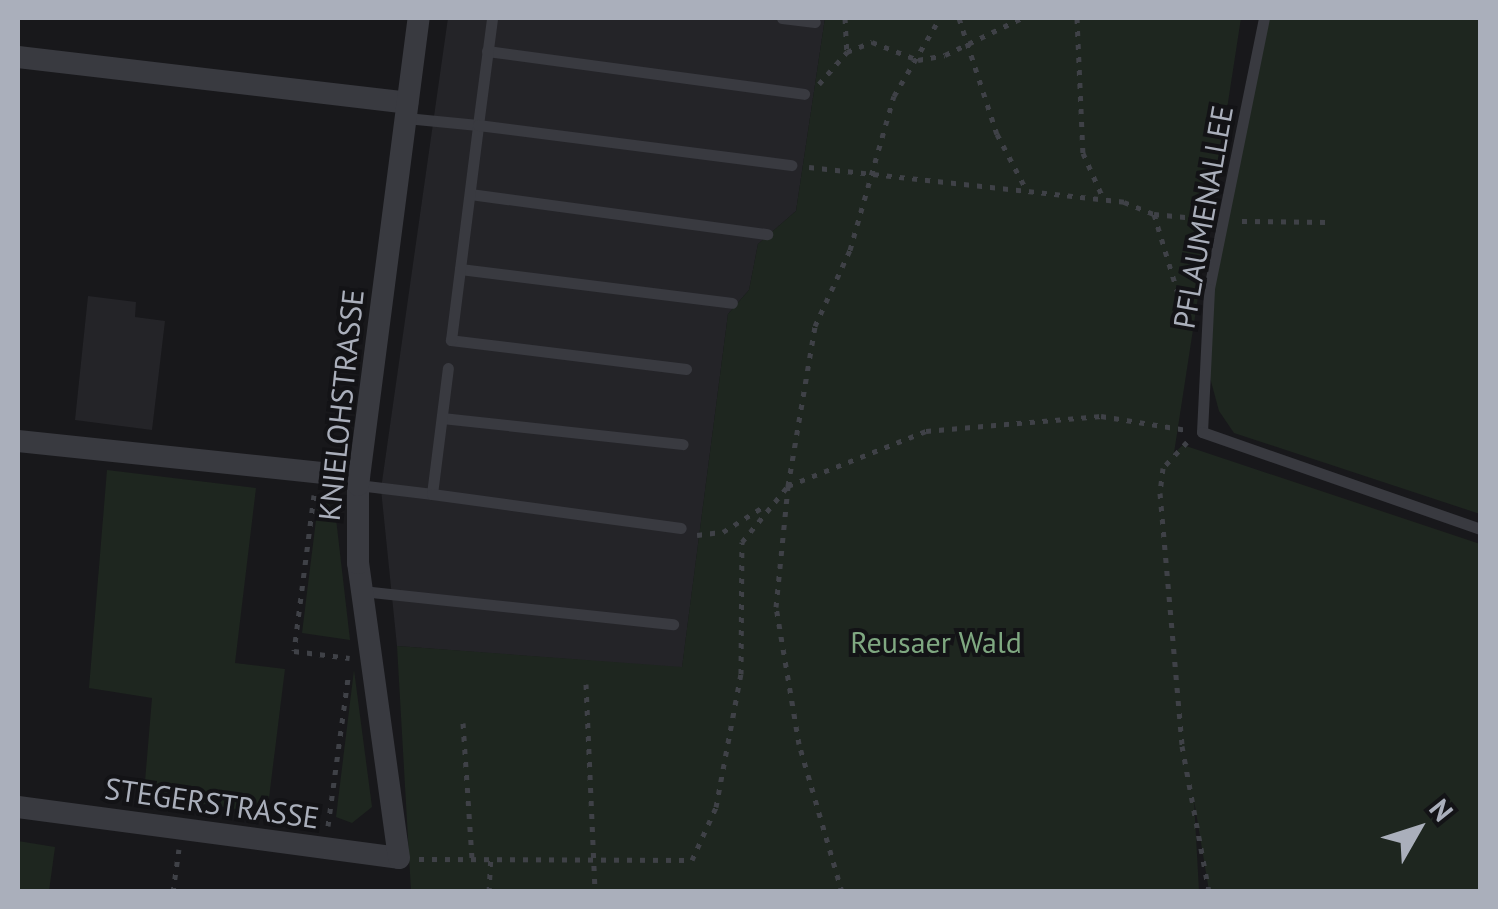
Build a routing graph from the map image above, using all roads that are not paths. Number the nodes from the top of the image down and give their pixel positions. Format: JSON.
{"nodes":[{"id":1,"x":419,"y":18,"type":"edge"},
{"id":2,"x":492,"y":18,"type":"edge"},
{"id":3,"x":782,"y":18,"type":"edge"},
{"id":4,"x":1264,"y":18,"type":"edge"},
{"id":5,"x":815,"y":22,"type":"dead end"},
{"id":6,"x":488,"y":51,"type":"junction"},
{"id":7,"x":18,"y":57,"type":"edge"},
{"id":8,"x":804,"y":94,"type":"road end"},
{"id":9,"x":406,"y":110,"type":"junction"},
{"id":10,"x":478,"y":125,"type":"junction"},
{"id":11,"x":791,"y":165,"type":"road end"},
{"id":12,"x":470,"y":194,"type":"junction"},
{"id":13,"x":767,"y":234,"type":"dead end"},
{"id":14,"x":460,"y":269,"type":"junction"},
{"id":15,"x":732,"y":303,"type":"dead end"},
{"id":16,"x":448,"y":368,"type":"dead end"},
{"id":17,"x":686,"y":369,"type":"dead end"},
{"id":18,"x":442,"y":418,"type":"junction"},
{"id":19,"x":18,"y":441,"type":"edge"},
{"id":20,"x":682,"y":444,"type":"dead end"},
{"id":21,"x":358,"y":481,"type":"junction"},
{"id":22,"x":432,"y":494,"type":"junction"},
{"id":23,"x":680,"y":528,"type":"road end"},
{"id":24,"x":1480,"y":529,"type":"edge"},
{"id":25,"x":362,"y":591,"type":"junction"},
{"id":26,"x":673,"y":624,"type":"dead end"},
{"id":27,"x":18,"y":807,"type":"edge"},
{"id":28,"x":399,"y":858,"type":"joint"}],
"edges":[{"from":1,"to":9,"type":"street","name":"KNIELOHSTRASSE"},
{"from":2,"to":6,"type":"lane"},
{"from":3,"to":5,"type":"lane"},
{"from":4,"to":24,"type":"lane","name":"PFLAUMENALLEE"},
{"from":6,"to":8,"type":"lane"},
{"from":6,"to":10,"type":"lane"},
{"from":7,"to":9,"type":"street"},
{"from":9,"to":10,"type":"lane"},
{"from":9,"to":21,"type":"street","name":"KNIELOHSTRASSE"},
{"from":10,"to":11,"type":"lane"},
{"from":10,"to":12,"type":"lane"},
{"from":12,"to":13,"type":"lane"},
{"from":12,"to":14,"type":"lane"},
{"from":14,"to":15,"type":"lane"},
{"from":14,"to":17,"type":"lane"},
{"from":16,"to":18,"type":"lane"},
{"from":18,"to":20,"type":"lane"},
{"from":18,"to":22,"type":"lane"},
{"from":19,"to":21,"type":"street"},
{"from":21,"to":22,"type":"lane"},
{"from":21,"to":25,"type":"street","name":"KNIELOHSTRASSE"},
{"from":22,"to":23,"type":"lane"},
{"from":25,"to":26,"type":"lane"},
{"from":25,"to":28,"type":"street","name":"KNIELOHSTRASSE"},
{"from":27,"to":28,"type":"street","name":"STEGERSTRASSE"}]}
